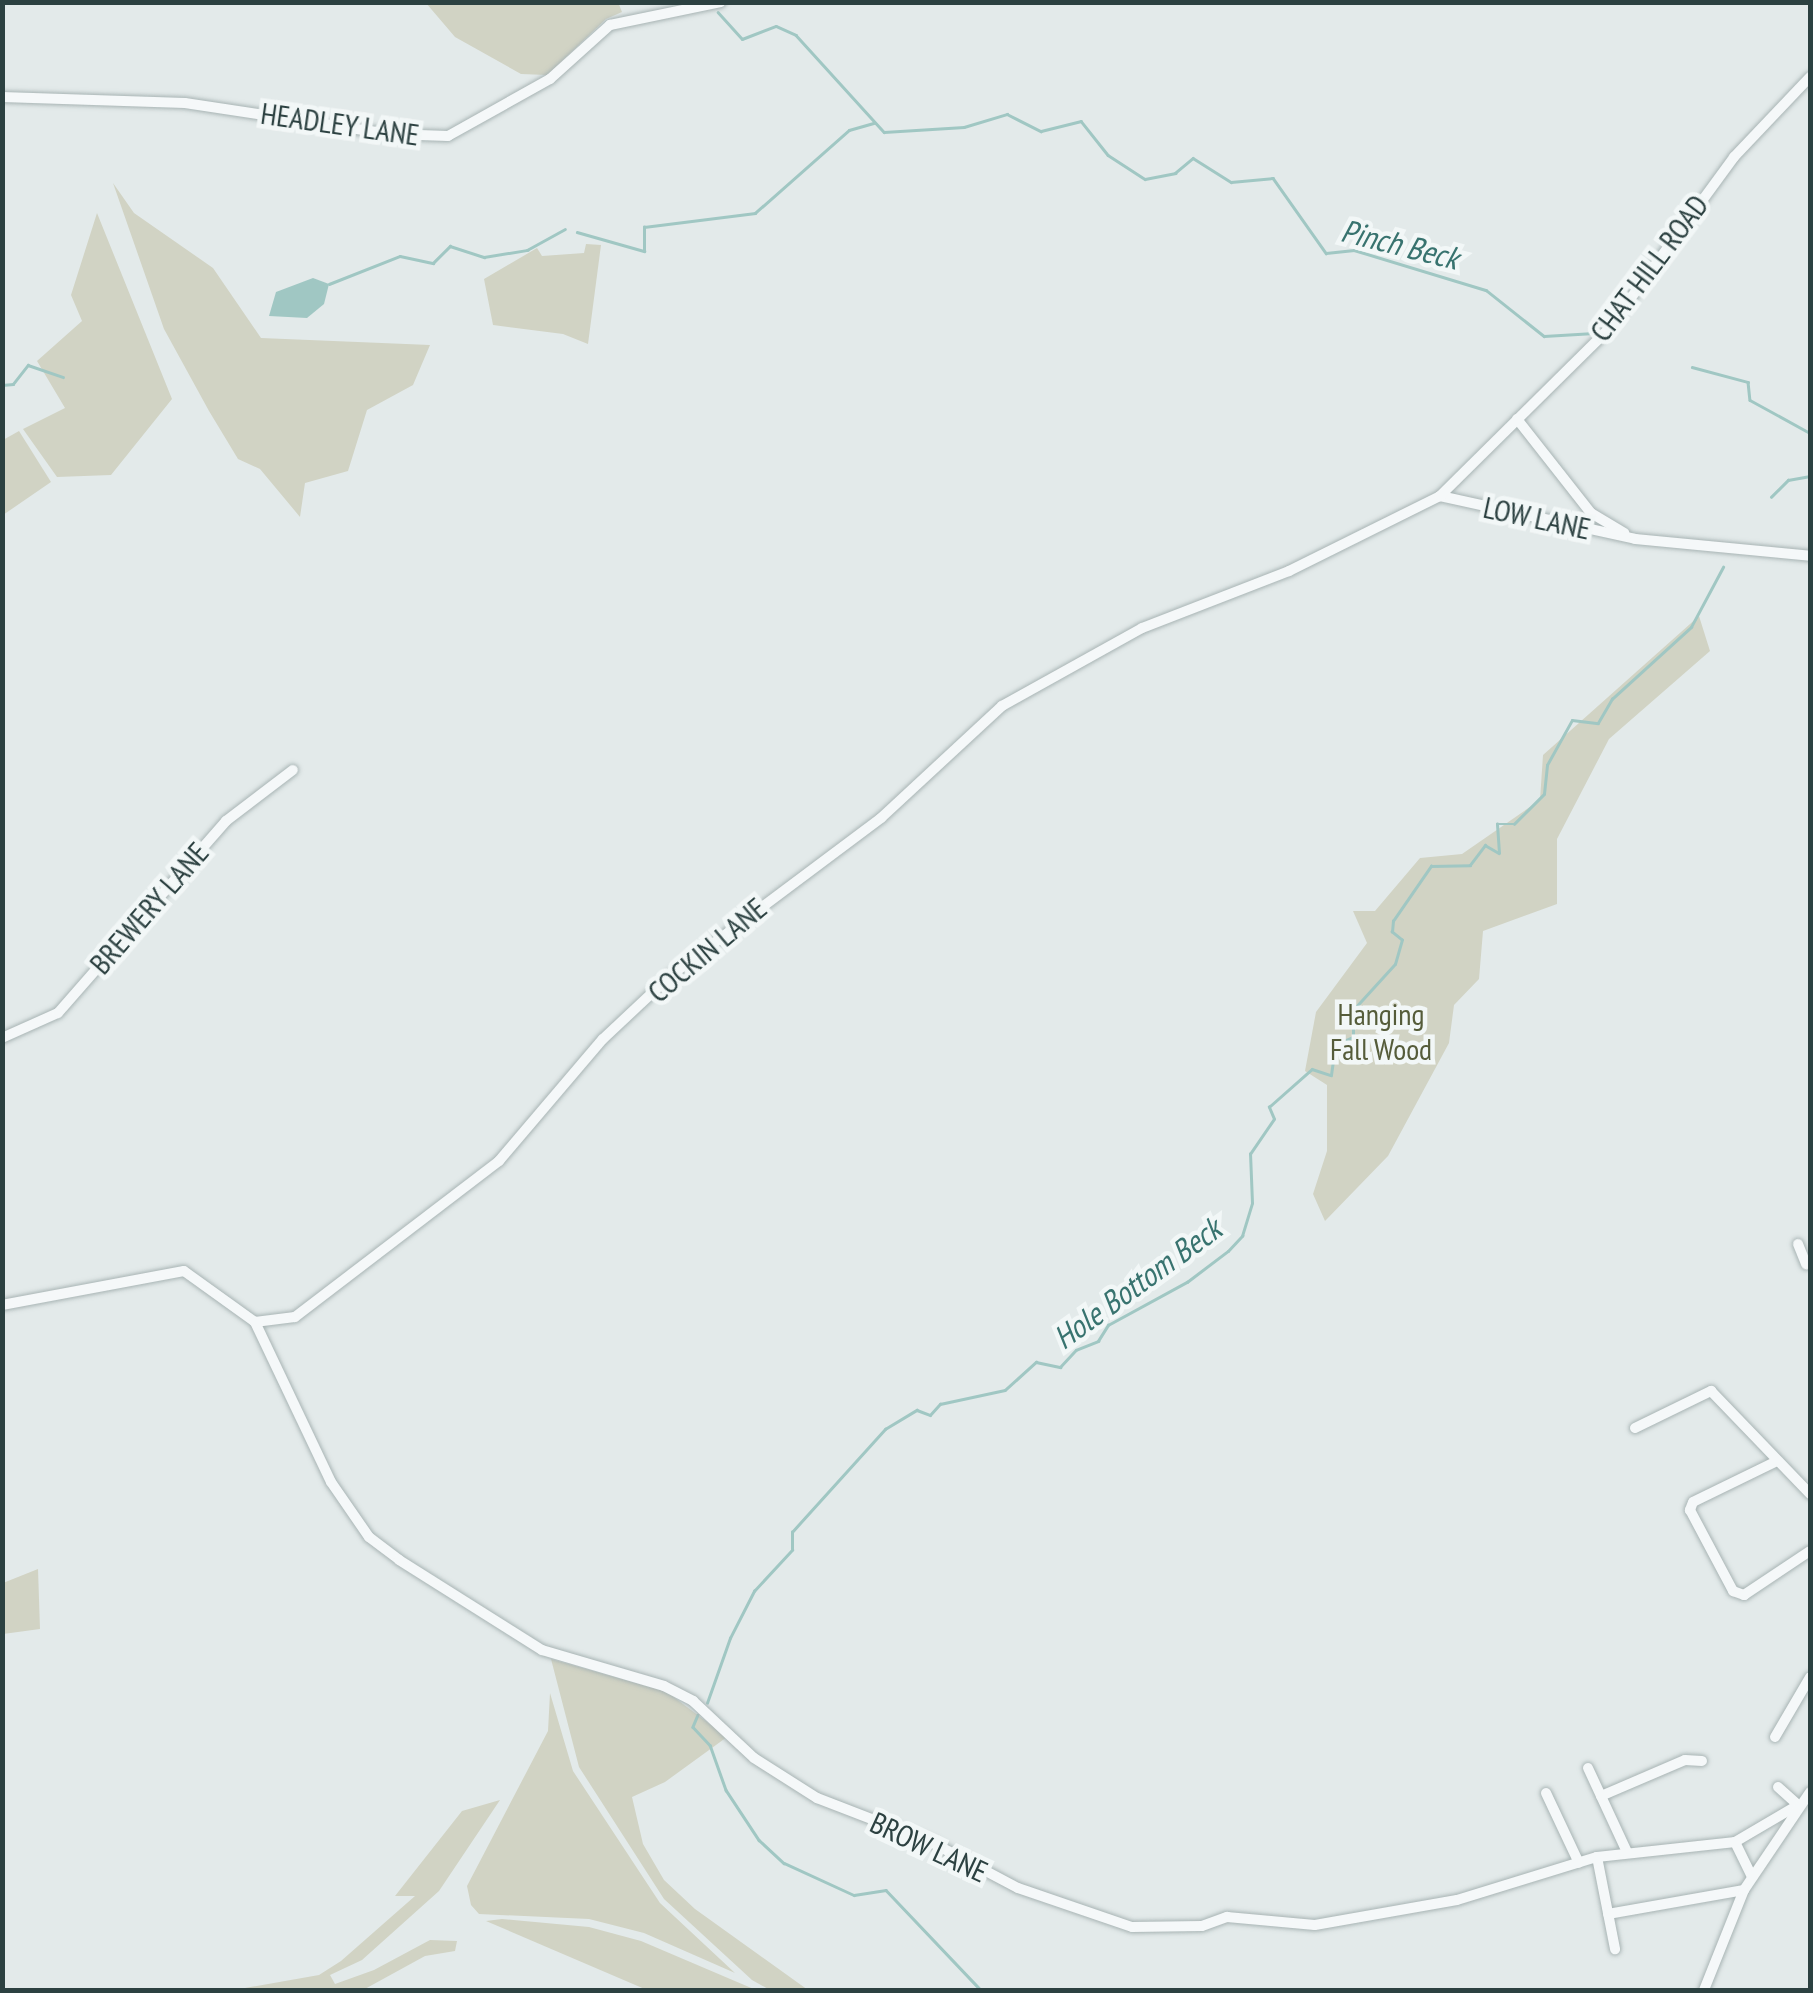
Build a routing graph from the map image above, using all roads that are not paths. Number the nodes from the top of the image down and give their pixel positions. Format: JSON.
{"nodes":[{"id":1,"x":721,"y":2,"type":"edge"},
{"id":2,"x":1810,"y":77,"type":"edge"},
{"id":3,"x":2,"y":97,"type":"edge"},
{"id":4,"x":1516,"y":419,"type":"junction"},
{"id":5,"x":1440,"y":496,"type":"junction"},
{"id":6,"x":1600,"y":525,"type":"junction"},
{"id":7,"x":1810,"y":556,"type":"edge"},
{"id":8,"x":293,"y":770,"type":"dead end"},
{"id":9,"x":2,"y":1038,"type":"edge"},
{"id":10,"x":1798,"y":1244,"type":"dead end"},
{"id":11,"x":1804,"y":1265,"type":"edge"},
{"id":12,"x":2,"y":1305,"type":"edge"},
{"id":13,"x":255,"y":1322,"type":"junction"},
{"id":14,"x":1635,"y":1428,"type":"dead end"},
{"id":15,"x":1777,"y":1460,"type":"junction"},
{"id":16,"x":1810,"y":1494,"type":"edge"},
{"id":17,"x":1810,"y":1551,"type":"edge"},
{"id":18,"x":1810,"y":1677,"type":"edge"},
{"id":19,"x":1776,"y":1737,"type":"dead end"},
{"id":20,"x":1702,"y":1761,"type":"dead end"},
{"id":21,"x":1588,"y":1768,"type":"dead end"},
{"id":22,"x":1778,"y":1787,"type":"dead end"},
{"id":23,"x":1810,"y":1792,"type":"edge"},
{"id":24,"x":1546,"y":1794,"type":"dead end"},
{"id":25,"x":1602,"y":1796,"type":"junction"},
{"id":26,"x":1798,"y":1805,"type":"junction"},
{"id":27,"x":1735,"y":1842,"type":"junction"},
{"id":28,"x":1628,"y":1852,"type":"junction"},
{"id":29,"x":1597,"y":1857,"type":"junction"},
{"id":30,"x":1578,"y":1862,"type":"junction"},
{"id":31,"x":1752,"y":1878,"type":"junction"},
{"id":32,"x":1744,"y":1890,"type":"junction"},
{"id":33,"x":1608,"y":1914,"type":"junction"},
{"id":34,"x":1615,"y":1949,"type":"dead end"},
{"id":35,"x":1704,"y":1990,"type":"edge"}],
"edges":[{"from":1,"to":3,"type":"street","name":"HEADLEY LANE"},
{"from":2,"to":4,"type":"street","name":"CHAT HILL ROAD"},
{"from":4,"to":5,"type":"street","name":"CHAT HILL ROAD"},
{"from":4,"to":6,"type":"street","name":"LOW LANE"},
{"from":5,"to":6,"type":"street","name":"LOW LANE"},
{"from":5,"to":13,"type":"street","name":"COCKIN LANE"},
{"from":6,"to":7,"type":"street","name":"LOW LANE"},
{"from":8,"to":9,"type":"street","name":"BREWERY LANE"},
{"from":10,"to":11,"type":"street"},
{"from":12,"to":13,"type":"street"},
{"from":13,"to":30,"type":"street","name":"BROW LANE"},
{"from":14,"to":15,"type":"street"},
{"from":15,"to":16,"type":"street"},
{"from":15,"to":17,"type":"street"},
{"from":18,"to":19,"type":"street"},
{"from":20,"to":25,"type":"street"},
{"from":21,"to":25,"type":"street"},
{"from":22,"to":26,"type":"street"},
{"from":23,"to":26,"type":"street"},
{"from":24,"to":30,"type":"street"},
{"from":25,"to":28,"type":"street"},
{"from":26,"to":27,"type":"street"},
{"from":26,"to":31,"type":"street"},
{"from":27,"to":28,"type":"street","name":"BROW LANE"},
{"from":27,"to":31,"type":"street"},
{"from":28,"to":29,"type":"street","name":"BROW LANE"},
{"from":29,"to":30,"type":"street","name":"BROW LANE"},
{"from":29,"to":33,"type":"street"},
{"from":31,"to":32,"type":"street"},
{"from":32,"to":33,"type":"street"},
{"from":32,"to":35,"type":"street"},
{"from":33,"to":34,"type":"street"}]}
